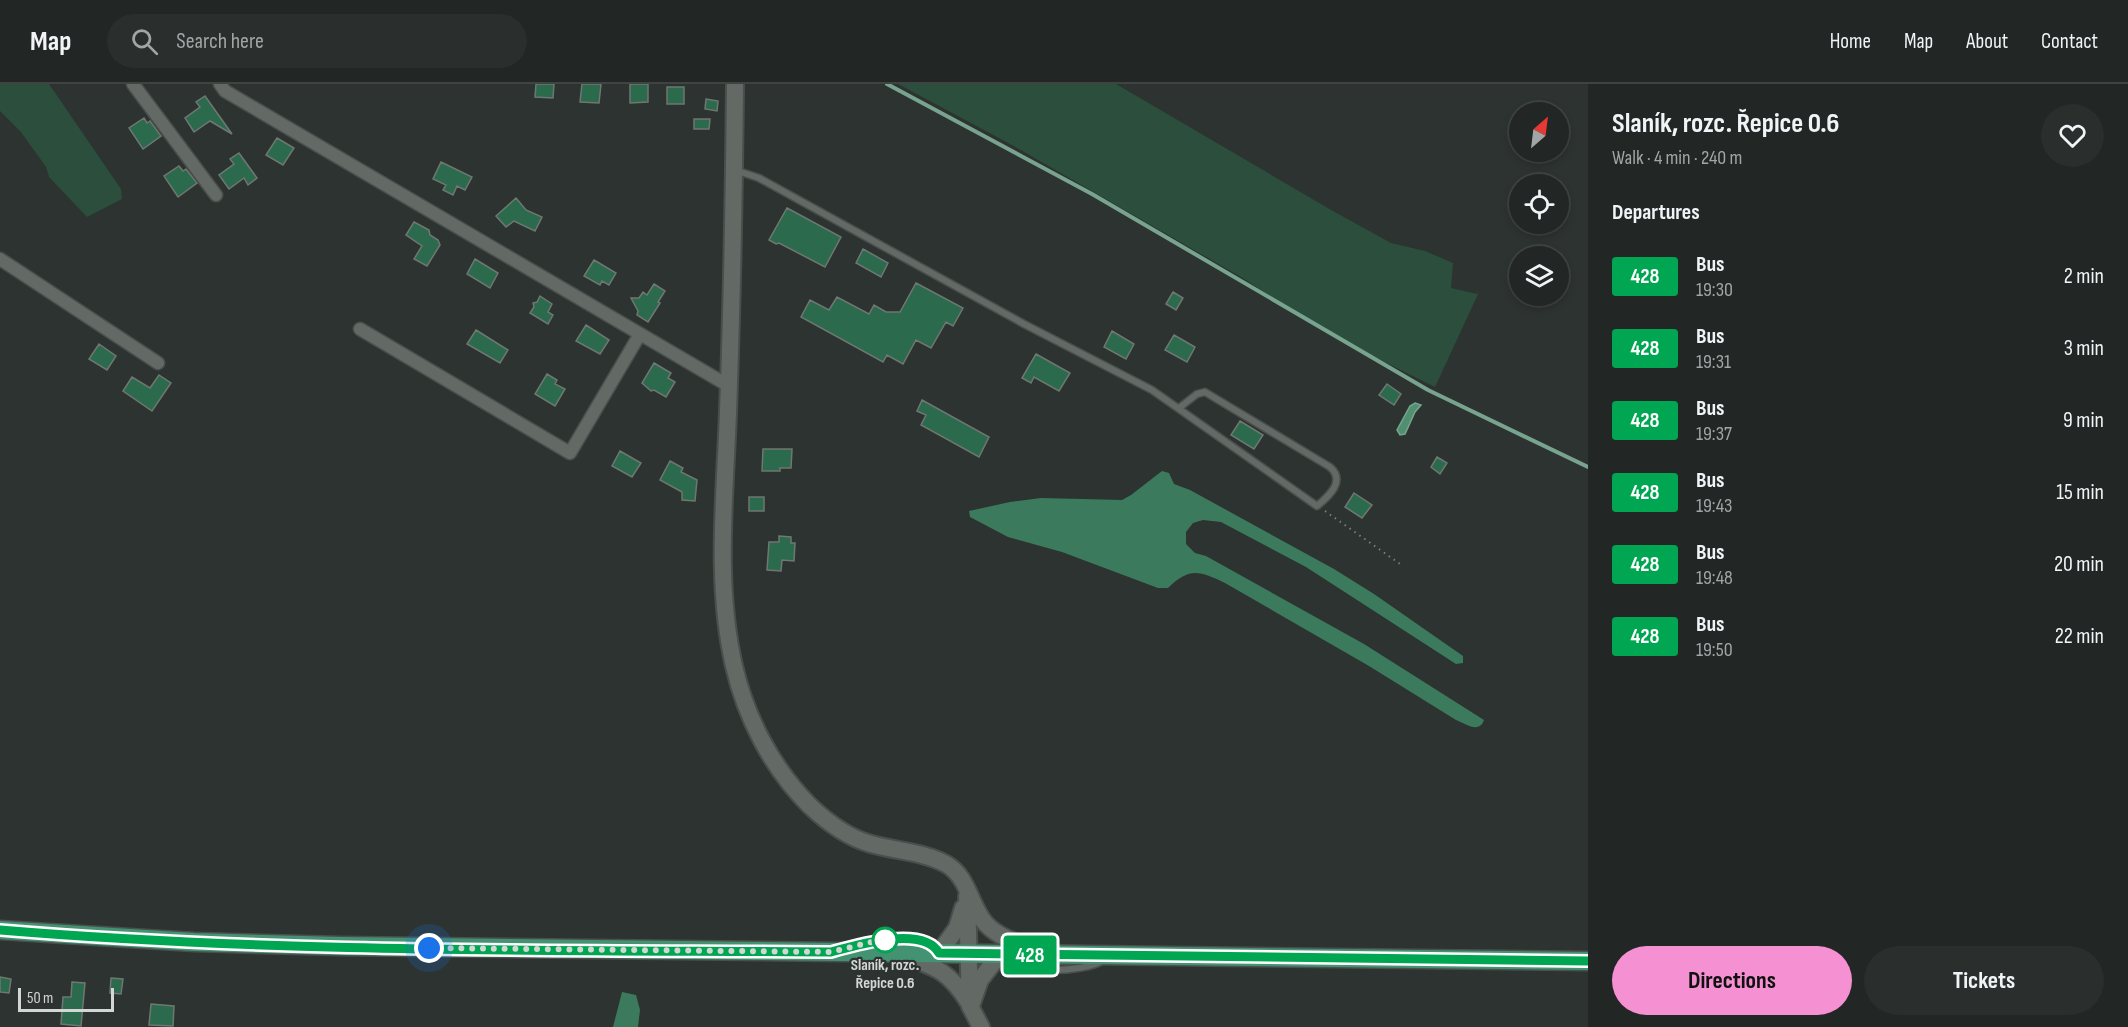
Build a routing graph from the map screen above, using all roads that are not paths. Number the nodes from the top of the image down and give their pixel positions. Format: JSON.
{"nodes":[{"id":1,"x":133,"y":84,"type":"edge"},
{"id":2,"x":220,"y":84,"type":"edge"},
{"id":3,"x":732,"y":86,"type":"edge"},
{"id":4,"x":734,"y":169,"type":"junction"},
{"id":5,"x":216,"y":195,"type":"dead end"},
{"id":6,"x":0,"y":259,"type":"edge"},
{"id":7,"x":360,"y":329,"type":"dead end"},
{"id":8,"x":640,"y":334,"type":"junction"},
{"id":9,"x":158,"y":363,"type":"dead end"},
{"id":10,"x":729,"y":386,"type":"junction"},
{"id":11,"x":1179,"y":408,"type":"junction"},
{"id":12,"x":965,"y":886,"type":"junction"},
{"id":13,"x":0,"y":930,"type":"edge"},
{"id":14,"x":831,"y":952,"type":"junction"},
{"id":15,"x":896,"y":953,"type":"junction"},
{"id":16,"x":939,"y":953,"type":"junction"},
{"id":17,"x":968,"y":954,"type":"junction"},
{"id":18,"x":1000,"y":954,"type":"junction"},
{"id":19,"x":1050,"y":955,"type":"junction"},
{"id":20,"x":1112,"y":956,"type":"junction"},
{"id":21,"x":1588,"y":962,"type":"edge"},
{"id":22,"x":970,"y":1006,"type":"junction"},
{"id":23,"x":981,"y":1027,"type":"edge"}],
"edges":[{"from":1,"to":5,"type":"street"},
{"from":2,"to":8,"type":"street"},
{"from":3,"to":4,"type":"street"},
{"from":4,"to":10,"type":"street"},
{"from":4,"to":11,"type":"lane"},
{"from":6,"to":9,"type":"street"},
{"from":7,"to":8,"type":"street"},
{"from":8,"to":10,"type":"street"},
{"from":10,"to":12,"type":"street"},
{"from":11,"to":11,"type":"lane"},
{"from":12,"to":16,"type":"street"},
{"from":12,"to":17,"type":"street"},
{"from":12,"to":19,"type":"street"},
{"from":13,"to":14,"type":"main road"},
{"from":14,"to":15,"type":"main road"},
{"from":14,"to":16,"type":"lane"},
{"from":15,"to":16,"type":"main road"},
{"from":15,"to":22,"type":"street"},
{"from":16,"to":17,"type":"main road"},
{"from":17,"to":18,"type":"main road"},
{"from":17,"to":22,"type":"street"},
{"from":18,"to":19,"type":"main road"},
{"from":18,"to":20,"type":"lane"},
{"from":18,"to":22,"type":"street"},
{"from":19,"to":20,"type":"main road"},
{"from":20,"to":21,"type":"main road"},
{"from":22,"to":23,"type":"street"}]}
